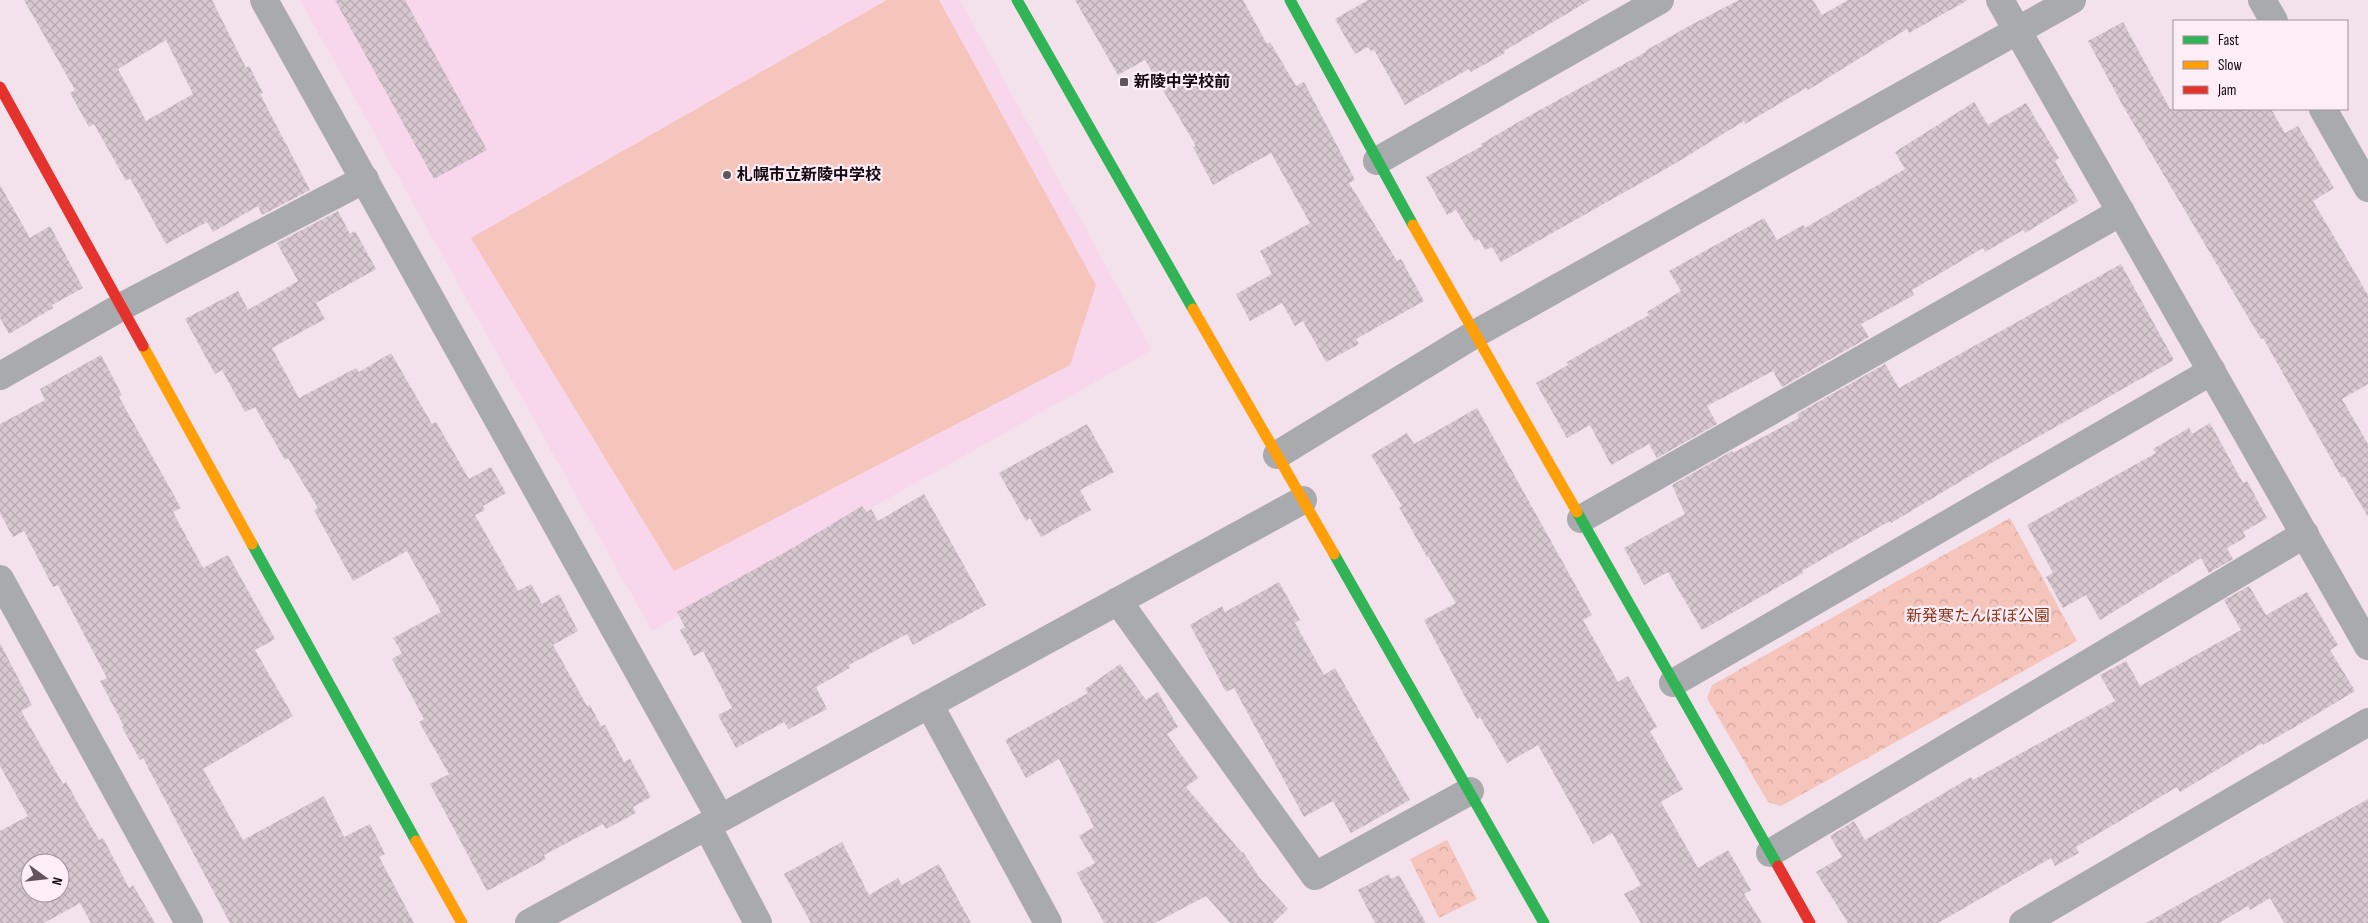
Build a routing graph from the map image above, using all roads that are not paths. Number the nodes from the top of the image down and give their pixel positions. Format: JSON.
{"nodes":[{"id":1,"x":264,"y":0,"type":"edge"},
{"id":2,"x":1017,"y":0,"type":"edge"},
{"id":3,"x":1290,"y":0,"type":"edge"},
{"id":4,"x":1660,"y":0,"type":"edge"},
{"id":5,"x":2000,"y":0,"type":"edge"},
{"id":6,"x":2072,"y":0,"type":"edge"},
{"id":7,"x":2262,"y":0,"type":"edge"},
{"id":8,"x":2273,"y":20,"type":"edge"},
{"id":9,"x":2018,"y":32,"type":"junction"},
{"id":10,"x":0,"y":88,"type":"edge"},
{"id":11,"x":2324,"y":110,"type":"edge"},
{"id":12,"x":1377,"y":161,"type":"junction"},
{"id":13,"x":365,"y":179,"type":"junction"},
{"id":14,"x":2368,"y":188,"type":"edge"},
{"id":15,"x":2121,"y":212,"type":"junction"},
{"id":16,"x":121,"y":307,"type":"junction"},
{"id":17,"x":1475,"y":334,"type":"junction"},
{"id":18,"x":2212,"y":371,"type":"junction"},
{"id":19,"x":0,"y":376,"type":"edge"},
{"id":20,"x":1278,"y":455,"type":"junction"},
{"id":21,"x":1303,"y":500,"type":"junction"},
{"id":22,"x":1581,"y":519,"type":"junction"},
{"id":23,"x":2304,"y":534,"type":"junction"},
{"id":24,"x":0,"y":579,"type":"edge"},
{"id":25,"x":1118,"y":600,"type":"junction"},
{"id":26,"x":2368,"y":646,"type":"edge"},
{"id":27,"x":1673,"y":683,"type":"junction"},
{"id":28,"x":929,"y":704,"type":"junction"},
{"id":29,"x":2368,"y":722,"type":"edge"},
{"id":30,"x":1470,"y":791,"type":"junction"},
{"id":31,"x":714,"y":822,"type":"junction"},
{"id":32,"x":1770,"y":852,"type":"junction"},
{"id":33,"x":188,"y":923,"type":"edge"},
{"id":34,"x":462,"y":923,"type":"edge"},
{"id":35,"x":529,"y":923,"type":"edge"},
{"id":36,"x":758,"y":923,"type":"edge"},
{"id":37,"x":1048,"y":923,"type":"edge"},
{"id":38,"x":1544,"y":923,"type":"edge"},
{"id":39,"x":1810,"y":923,"type":"edge"},
{"id":40,"x":2023,"y":923,"type":"edge"}],
"edges":[{"from":1,"to":13,"type":"street"},
{"from":2,"to":20,"type":"street"},
{"from":3,"to":12,"type":"street"},
{"from":4,"to":12,"type":"street"},
{"from":5,"to":9,"type":"street"},
{"from":6,"to":9,"type":"street"},
{"from":7,"to":8,"type":"street"},
{"from":9,"to":15,"type":"street"},
{"from":9,"to":17,"type":"street"},
{"from":10,"to":16,"type":"street"},
{"from":11,"to":14,"type":"street"},
{"from":12,"to":17,"type":"street"},
{"from":13,"to":16,"type":"street"},
{"from":13,"to":31,"type":"street"},
{"from":15,"to":18,"type":"street"},
{"from":15,"to":22,"type":"street"},
{"from":16,"to":19,"type":"street"},
{"from":16,"to":34,"type":"street"},
{"from":17,"to":20,"type":"street"},
{"from":17,"to":22,"type":"street"},
{"from":18,"to":23,"type":"street"},
{"from":18,"to":27,"type":"street"},
{"from":20,"to":21,"type":"street"},
{"from":21,"to":25,"type":"street"},
{"from":21,"to":30,"type":"street"},
{"from":22,"to":27,"type":"street"},
{"from":23,"to":26,"type":"street"},
{"from":23,"to":32,"type":"street"},
{"from":24,"to":33,"type":"street"},
{"from":25,"to":28,"type":"street"},
{"from":25,"to":30,"type":"street"},
{"from":27,"to":32,"type":"street"},
{"from":28,"to":31,"type":"street"},
{"from":28,"to":37,"type":"street"},
{"from":29,"to":40,"type":"street"},
{"from":30,"to":38,"type":"street"},
{"from":31,"to":35,"type":"street"},
{"from":31,"to":36,"type":"street"},
{"from":32,"to":39,"type":"street"}]}
